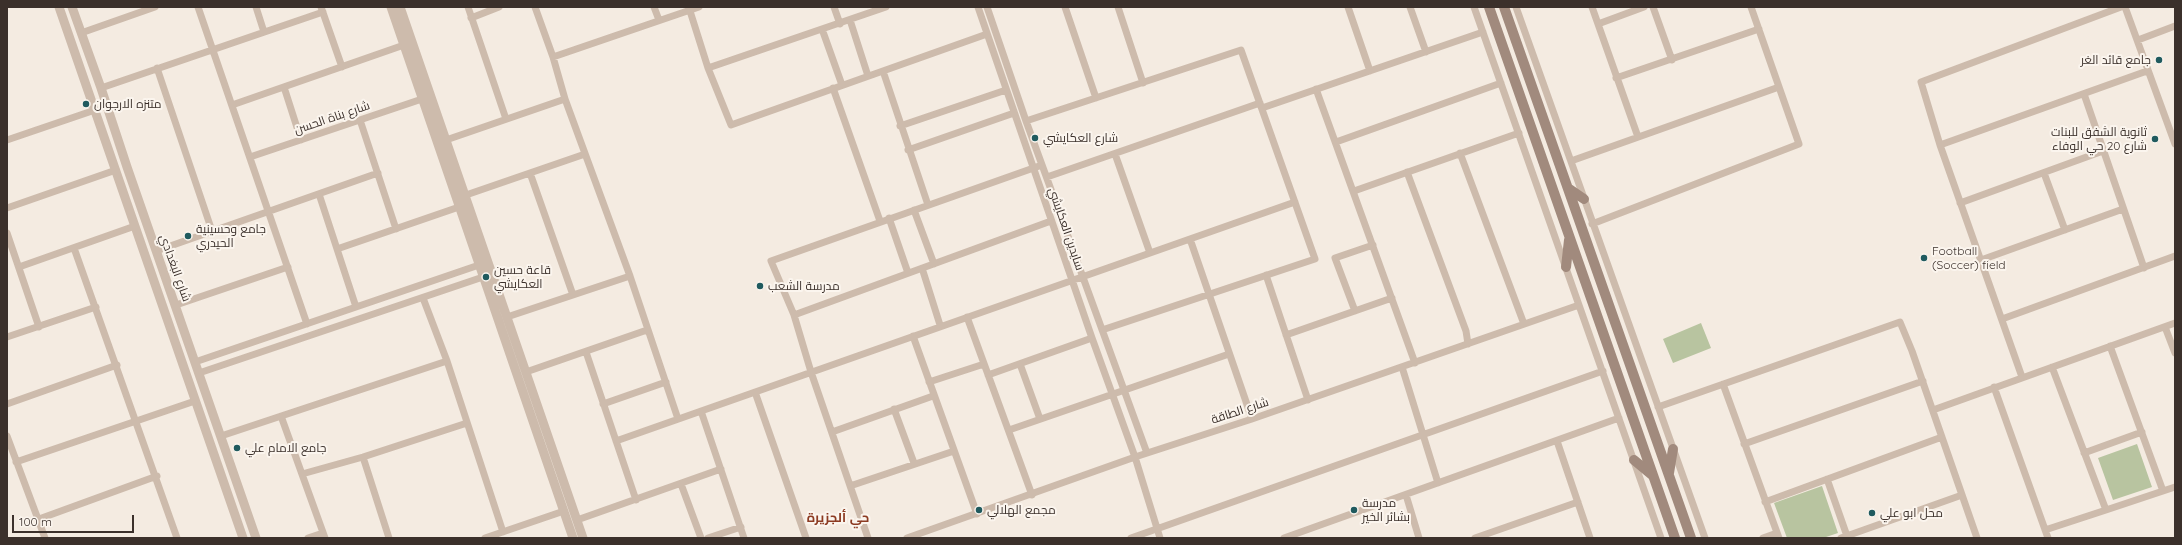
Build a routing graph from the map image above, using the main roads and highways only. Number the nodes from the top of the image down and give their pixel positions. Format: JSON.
{"nodes":[{"id":1,"x":1489,"y":7,"type":"edge"},
{"id":2,"x":1504,"y":7,"type":"edge"},
{"id":3,"x":1568,"y":188,"type":"junction"},
{"id":4,"x":1584,"y":198,"type":"road end"},
{"id":5,"x":1570,"y":236,"type":"junction"},
{"id":6,"x":1566,"y":267,"type":"road end"},
{"id":7,"x":1673,"y":449,"type":"road end"},
{"id":8,"x":1634,"y":460,"type":"road end"},
{"id":9,"x":1653,"y":475,"type":"junction"},
{"id":10,"x":1668,"y":475,"type":"junction"},
{"id":11,"x":1675,"y":538,"type":"edge"},
{"id":12,"x":1691,"y":538,"type":"edge"}],
"edges":[{"from":1,"to":5,"type":"main road"},
{"from":2,"to":3,"type":"main road"},
{"from":3,"to":4,"type":"main road"},
{"from":3,"to":10,"type":"main road"},
{"from":5,"to":6,"type":"main road"},
{"from":5,"to":9,"type":"main road"},
{"from":7,"to":10,"type":"main road"},
{"from":8,"to":9,"type":"main road"},
{"from":9,"to":11,"type":"main road"},
{"from":10,"to":12,"type":"main road"}]}
